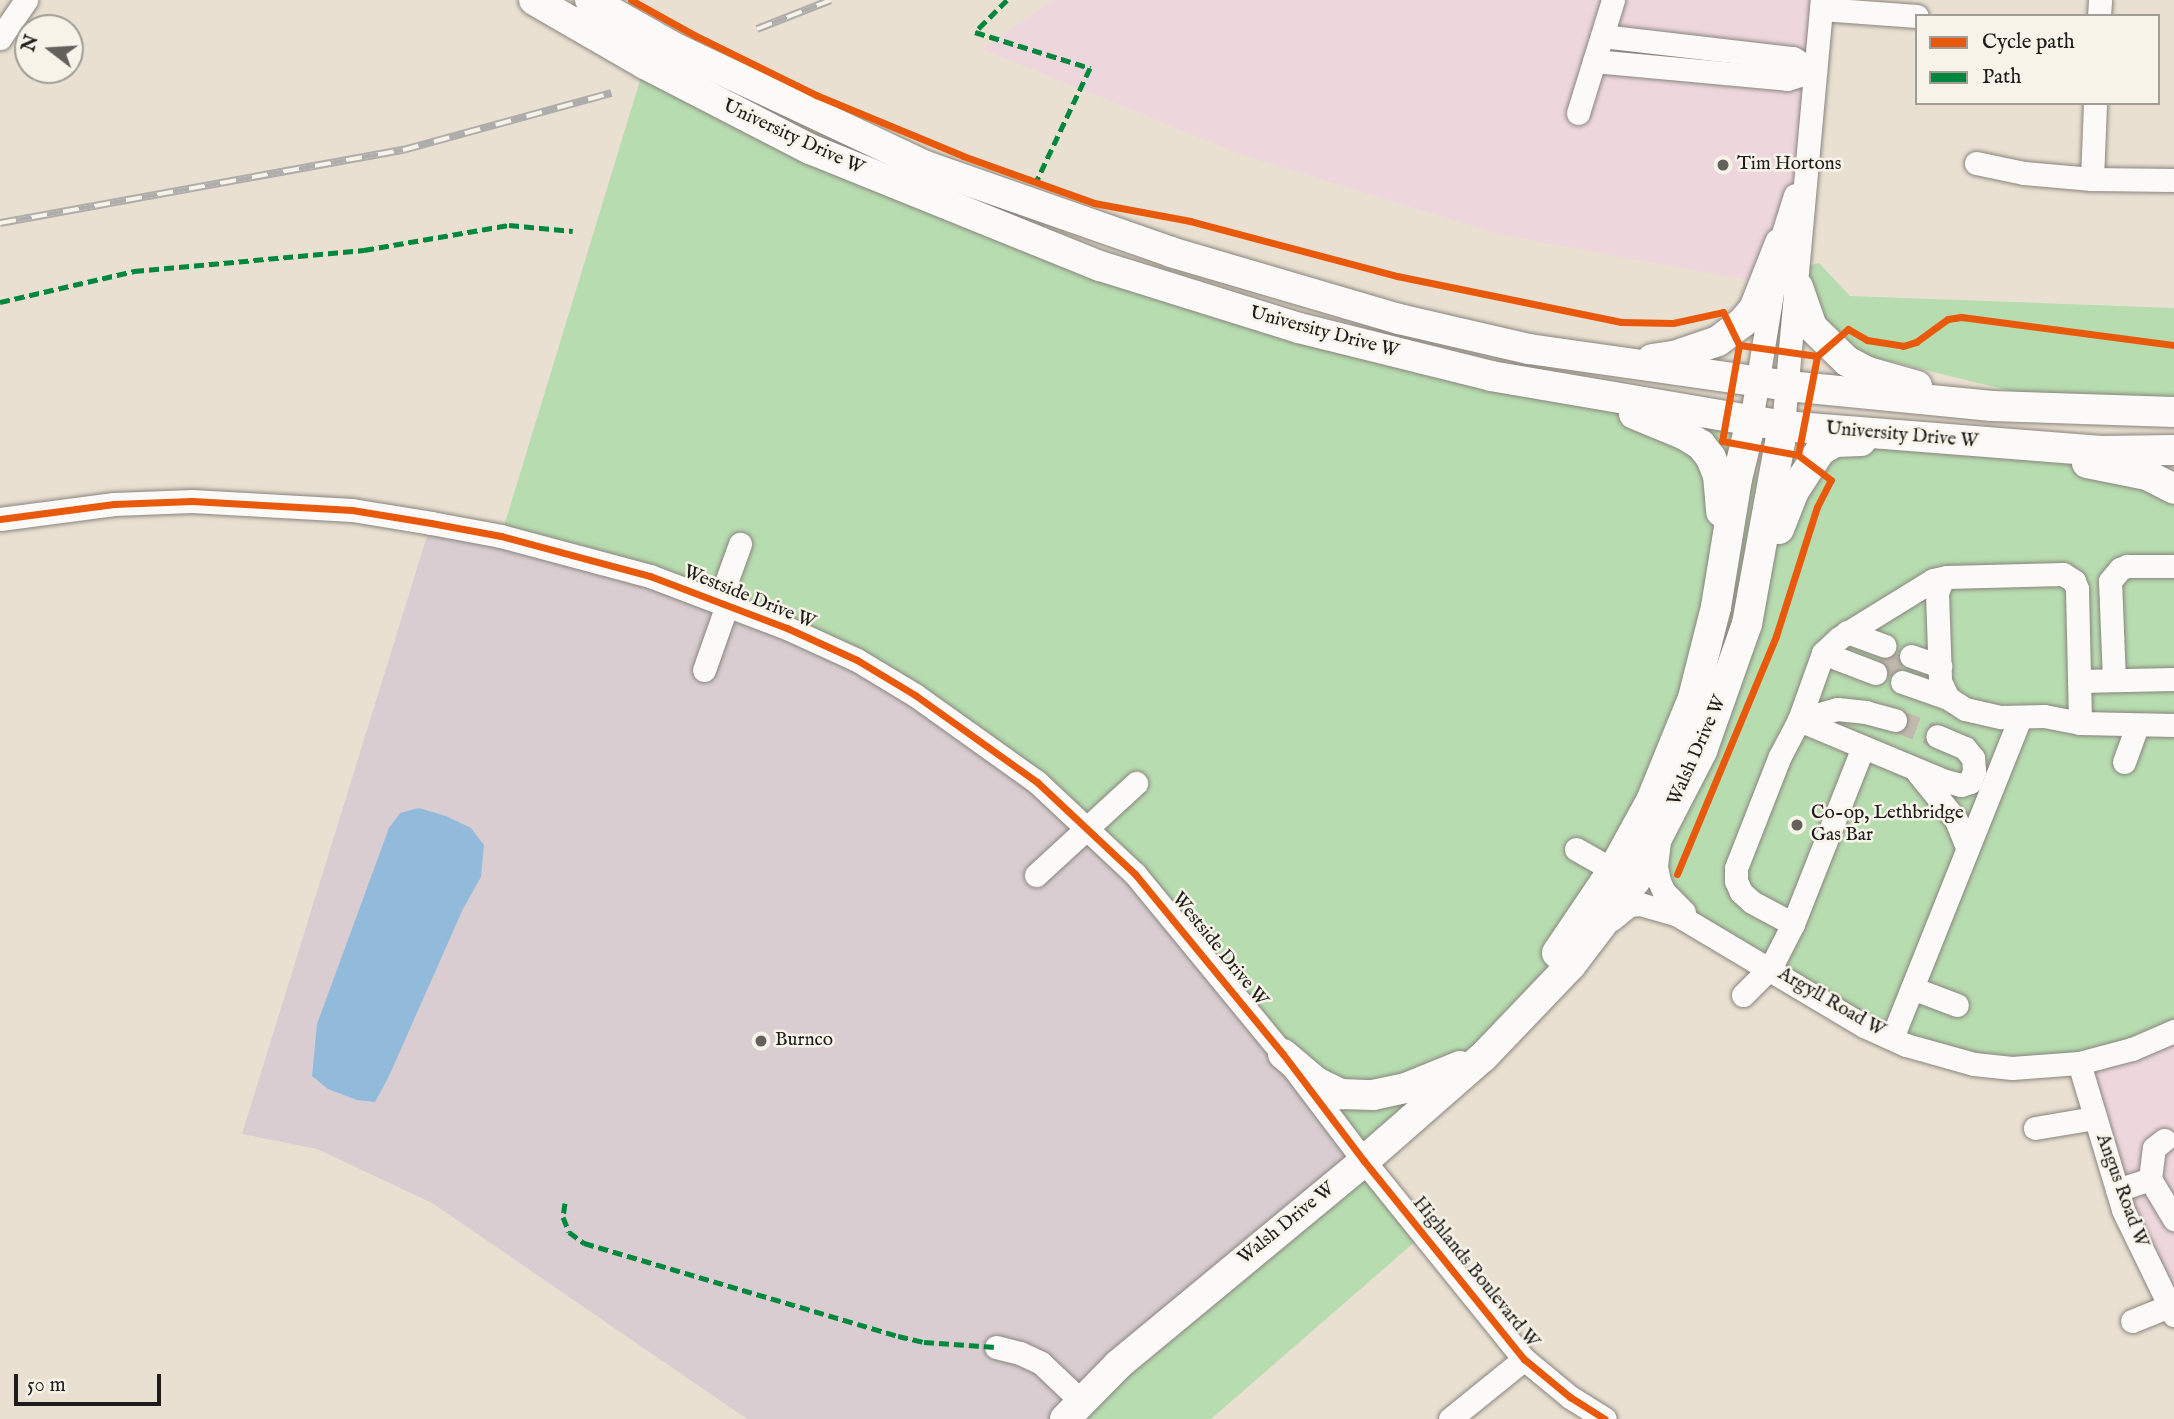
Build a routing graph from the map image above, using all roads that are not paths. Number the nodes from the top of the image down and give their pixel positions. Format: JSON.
{"nodes":[{"id":1,"x":26,"y":0,"type":"edge"},
{"id":2,"x":534,"y":0,"type":"edge"},
{"id":3,"x":590,"y":0,"type":"edge"},
{"id":4,"x":1613,"y":0,"type":"edge"},
{"id":5,"x":1821,"y":5,"type":"edge"},
{"id":6,"x":1915,"y":16,"type":"edge"},
{"id":7,"x":1602,"y":36,"type":"junction"},
{"id":8,"x":0,"y":38,"type":"edge"},
{"id":9,"x":1594,"y":61,"type":"junction"},
{"id":10,"x":1814,"y":71,"type":"junction"},
{"id":11,"x":2095,"y":105,"type":"edge"},
{"id":12,"x":1578,"y":113,"type":"dead end"},
{"id":13,"x":1807,"y":144,"type":"junction"},
{"id":14,"x":1976,"y":163,"type":"dead end"},
{"id":15,"x":2092,"y":179,"type":"junction"},
{"id":16,"x":2174,"y":180,"type":"edge"},
{"id":17,"x":1780,"y":243,"type":"junction"},
{"id":18,"x":1798,"y":288,"type":"junction"},
{"id":19,"x":1626,"y":363,"type":"junction"},
{"id":20,"x":1772,"y":384,"type":"junction"},
{"id":21,"x":1585,"y":393,"type":"junction"},
{"id":22,"x":1992,"y":406,"type":"junction"},
{"id":23,"x":2174,"y":412,"type":"edge"},
{"id":24,"x":1751,"y":421,"type":"junction"},
{"id":25,"x":1783,"y":426,"type":"junction"},
{"id":26,"x":1914,"y":437,"type":"junction"},
{"id":27,"x":2012,"y":445,"type":"junction"},
{"id":28,"x":2174,"y":450,"type":"edge"},
{"id":29,"x":2174,"y":489,"type":"edge"},
{"id":30,"x":0,"y":519,"type":"edge"},
{"id":31,"x":740,"y":544,"type":"dead end"},
{"id":32,"x":1726,"y":545,"type":"junction"},
{"id":33,"x":2174,"y":566,"type":"edge"},
{"id":34,"x":1947,"y":577,"type":"junction"},
{"id":35,"x":1752,"y":598,"type":"junction"},
{"id":36,"x":723,"y":604,"type":"junction"},
{"id":37,"x":1835,"y":642,"type":"junction"},
{"id":38,"x":704,"y":670,"type":"dead end"},
{"id":39,"x":2174,"y":679,"type":"edge"},
{"id":40,"x":2114,"y":680,"type":"junction"},
{"id":41,"x":2079,"y":681,"type":"junction"},
{"id":42,"x":1943,"y":682,"type":"junction"},
{"id":43,"x":2020,"y":718,"type":"junction"},
{"id":44,"x":1799,"y":720,"type":"junction"},
{"id":45,"x":1895,"y":720,"type":"tunnel mouth"},
{"id":46,"x":2080,"y":723,"type":"junction"},
{"id":47,"x":2174,"y":725,"type":"edge"},
{"id":48,"x":2137,"y":726,"type":"junction"},
{"id":49,"x":1937,"y":736,"type":"tunnel mouth"},
{"id":50,"x":1863,"y":747,"type":"junction"},
{"id":51,"x":2124,"y":762,"type":"dead end"},
{"id":52,"x":1915,"y":769,"type":"junction"},
{"id":53,"x":1136,"y":783,"type":"dead end"},
{"id":54,"x":1088,"y":828,"type":"junction"},
{"id":55,"x":1660,"y":831,"type":"junction"},
{"id":56,"x":1576,"y":849,"type":"dead end"},
{"id":57,"x":1968,"y":849,"type":"junction"},
{"id":58,"x":1613,"y":870,"type":"junction"},
{"id":59,"x":1036,"y":875,"type":"dead end"},
{"id":60,"x":1793,"y":924,"type":"junction"},
{"id":61,"x":1699,"y":926,"type":"junction"},
{"id":62,"x":1596,"y":934,"type":"junction"},
{"id":63,"x":1770,"y":967,"type":"junction"},
{"id":64,"x":1912,"y":988,"type":"junction"},
{"id":65,"x":1743,"y":995,"type":"dead end"},
{"id":66,"x":1957,"y":1005,"type":"dead end"},
{"id":67,"x":1510,"y":1029,"type":"junction"},
{"id":68,"x":2174,"y":1031,"type":"edge"},
{"id":69,"x":1892,"y":1038,"type":"junction"},
{"id":70,"x":1283,"y":1054,"type":"junction"},
{"id":71,"x":1483,"y":1057,"type":"junction"},
{"id":72,"x":2079,"y":1063,"type":"junction"},
{"id":73,"x":2095,"y":1118,"type":"junction"},
{"id":74,"x":2035,"y":1128,"type":"dead end"},
{"id":75,"x":2164,"y":1140,"type":"dead end"},
{"id":76,"x":1364,"y":1161,"type":"junction"},
{"id":77,"x":2150,"y":1179,"type":"junction"},
{"id":78,"x":2117,"y":1190,"type":"junction"},
{"id":79,"x":2174,"y":1219,"type":"edge"},
{"id":80,"x":2172,"y":1307,"type":"edge"},
{"id":81,"x":2132,"y":1321,"type":"dead end"},
{"id":82,"x":996,"y":1347,"type":"dead end"},
{"id":83,"x":1524,"y":1359,"type":"junction"},
{"id":84,"x":1073,"y":1410,"type":"edge"},
{"id":85,"x":1450,"y":1419,"type":"edge"},
{"id":86,"x":1605,"y":1419,"type":"edge"}],
"edges":[{"from":1,"to":8,"type":"street"},
{"from":2,"to":21,"type":"main road","name":"University Drive W"},
{"from":3,"to":19,"type":"main road","name":"University Drive W"},
{"from":4,"to":7,"type":"street"},
{"from":5,"to":6,"type":"street"},
{"from":5,"to":10,"type":"street"},
{"from":7,"to":9,"type":"street"},
{"from":7,"to":10,"type":"street"},
{"from":9,"to":10,"type":"street"},
{"from":9,"to":12,"type":"street"},
{"from":10,"to":13,"type":"street"},
{"from":11,"to":15,"type":"street"},
{"from":13,"to":17,"type":"street"},
{"from":13,"to":18,"type":"street"},
{"from":14,"to":15,"type":"street"},
{"from":15,"to":16,"type":"street"},
{"from":17,"to":19,"type":"main road"},
{"from":17,"to":20,"type":"street"},
{"from":18,"to":20,"type":"street"},
{"from":18,"to":22,"type":"main road"},
{"from":19,"to":20,"type":"main road","name":"University Drive W"},
{"from":20,"to":22,"type":"main road","name":"University Drive W"},
{"from":20,"to":24,"type":"street"},
{"from":20,"to":25,"type":"street"},
{"from":21,"to":24,"type":"main road","name":"University Drive W"},
{"from":21,"to":32,"type":"main road"},
{"from":22,"to":23,"type":"main road","name":"University Drive W"},
{"from":24,"to":25,"type":"main road","name":"University Drive W"},
{"from":24,"to":32,"type":"main road","name":"Walsh Drive W"},
{"from":25,"to":26,"type":"main road","name":"University Drive W"},
{"from":25,"to":35,"type":"main road","name":"Walsh Drive W"},
{"from":26,"to":27,"type":"main road","name":"University Drive W"},
{"from":26,"to":35,"type":"main road"},
{"from":27,"to":28,"type":"main road","name":"University Drive W"},
{"from":27,"to":29,"type":"main road"},
{"from":30,"to":36,"type":"street","name":"Westside Drive W"},
{"from":31,"to":36,"type":"street"},
{"from":32,"to":58,"type":"main road","name":"Walsh Drive W"},
{"from":33,"to":40,"type":"street"},
{"from":34,"to":37,"type":"street"},
{"from":34,"to":41,"type":"street"},
{"from":34,"to":42,"type":"street"},
{"from":35,"to":55,"type":"main road","name":"Walsh Drive W"},
{"from":36,"to":38,"type":"street"},
{"from":36,"to":54,"type":"street","name":"Westside Drive W"},
{"from":37,"to":37,"type":"street"},
{"from":37,"to":44,"type":"street"},
{"from":39,"to":40,"type":"street"},
{"from":40,"to":41,"type":"street"},
{"from":41,"to":46,"type":"street"},
{"from":42,"to":42,"type":"street"},
{"from":42,"to":43,"type":"street"},
{"from":43,"to":46,"type":"street"},
{"from":43,"to":57,"type":"street"},
{"from":44,"to":45,"type":"street"},
{"from":44,"to":50,"type":"street"},
{"from":44,"to":60,"type":"street"},
{"from":46,"to":48,"type":"street"},
{"from":47,"to":48,"type":"street"},
{"from":48,"to":51,"type":"street"},
{"from":49,"to":52,"type":"street"},
{"from":50,"to":52,"type":"street"},
{"from":50,"to":60,"type":"street"},
{"from":52,"to":57,"type":"street"},
{"from":53,"to":54,"type":"street"},
{"from":54,"to":59,"type":"street"},
{"from":54,"to":70,"type":"street","name":"Westside Drive W"},
{"from":55,"to":61,"type":"street"},
{"from":55,"to":62,"type":"main road","name":"Walsh Drive W"},
{"from":56,"to":58,"type":"street"},
{"from":57,"to":64,"type":"street"},
{"from":58,"to":67,"type":"main road","name":"Walsh Drive W"},
{"from":60,"to":63,"type":"street"},
{"from":61,"to":62,"type":"street"},
{"from":61,"to":63,"type":"street","name":"Argyll Road W"},
{"from":62,"to":67,"type":"main road","name":"Walsh Drive W"},
{"from":63,"to":65,"type":"street"},
{"from":63,"to":69,"type":"street","name":"Argyll Road W"},
{"from":64,"to":66,"type":"street"},
{"from":64,"to":69,"type":"street"},
{"from":67,"to":71,"type":"main road","name":"Walsh Drive W"},
{"from":68,"to":72,"type":"street","name":"Argyll Road W"},
{"from":69,"to":72,"type":"street","name":"Argyll Road W"},
{"from":70,"to":71,"type":"main road"},
{"from":70,"to":76,"type":"street","name":"Westside Drive W"},
{"from":71,"to":76,"type":"main road","name":"Walsh Drive W"},
{"from":72,"to":73,"type":"street","name":"Angus Road W"},
{"from":73,"to":74,"type":"street"},
{"from":73,"to":78,"type":"street","name":"Angus Road W"},
{"from":75,"to":77,"type":"street"},
{"from":76,"to":83,"type":"street","name":"Highlands Boulevard W"},
{"from":76,"to":84,"type":"main road","name":"Walsh Drive W"},
{"from":77,"to":78,"type":"street"},
{"from":77,"to":79,"type":"street"},
{"from":78,"to":80,"type":"street","name":"Angus Road W"},
{"from":80,"to":81,"type":"street"},
{"from":82,"to":84,"type":"street"},
{"from":83,"to":85,"type":"street"},
{"from":83,"to":86,"type":"street","name":"Highlands Boulevard W"}]}
